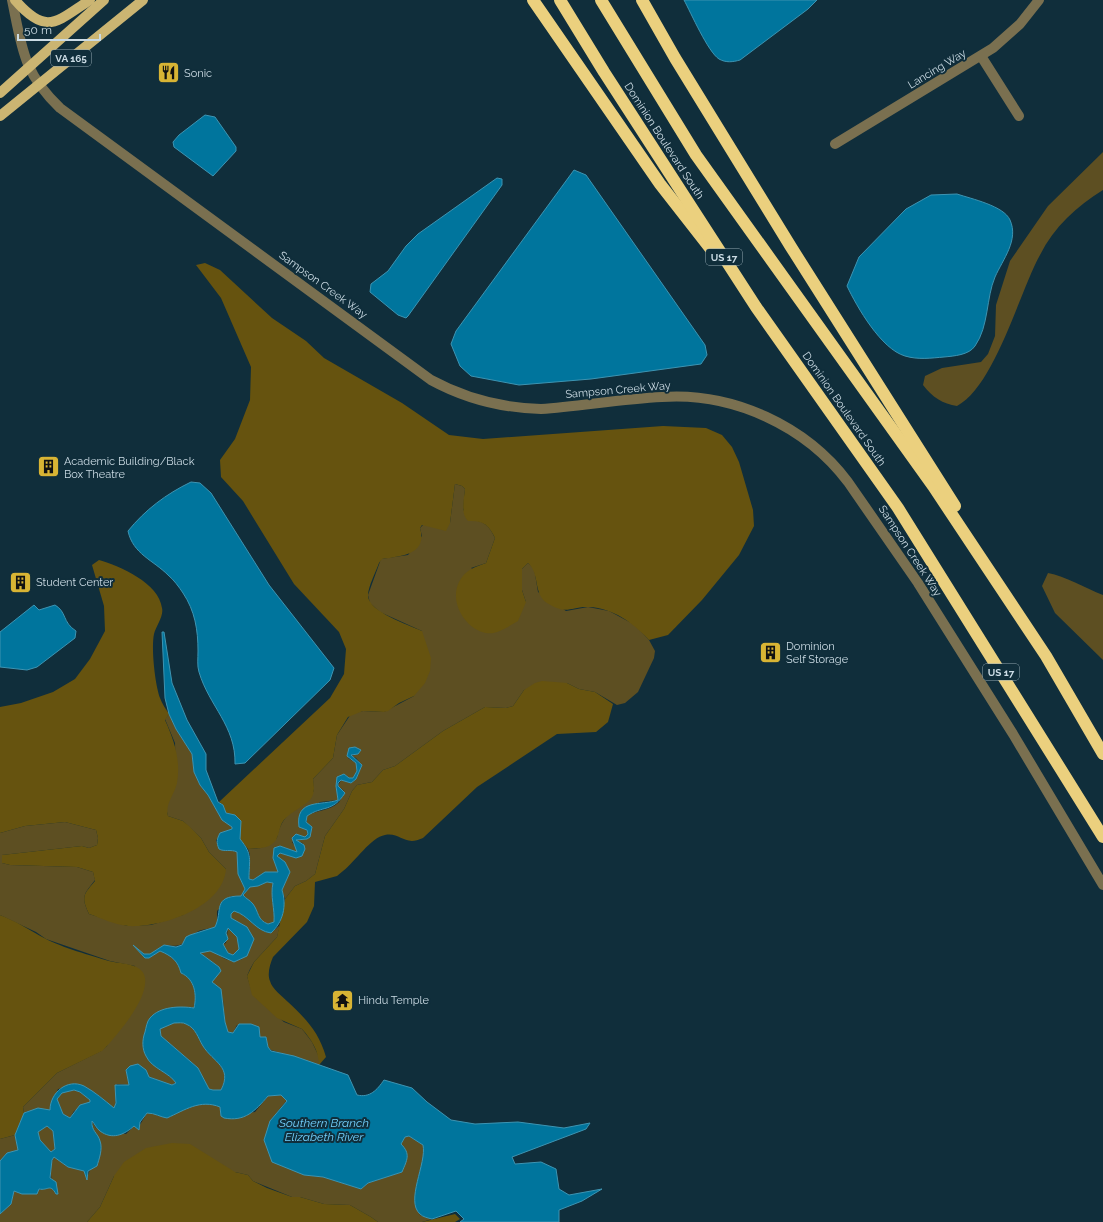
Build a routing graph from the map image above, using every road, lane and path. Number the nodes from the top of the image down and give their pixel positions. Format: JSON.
{"nodes":[{"id":1,"x":14,"y":0,"type":"edge"},
{"id":2,"x":90,"y":0,"type":"edge"},
{"id":3,"x":104,"y":0,"type":"edge"},
{"id":4,"x":143,"y":0,"type":"edge"},
{"id":5,"x":533,"y":0,"type":"edge"},
{"id":6,"x":560,"y":0,"type":"edge"},
{"id":7,"x":601,"y":0,"type":"edge"},
{"id":8,"x":642,"y":0,"type":"edge"},
{"id":9,"x":1039,"y":0,"type":"edge"},
{"id":10,"x":981,"y":56,"type":"junction"},
{"id":11,"x":29,"y":68,"type":"junction"},
{"id":12,"x":38,"y":85,"type":"junction"},
{"id":13,"x":0,"y":93,"type":"edge"},
{"id":14,"x":0,"y":116,"type":"edge"},
{"id":15,"x":1019,"y":116,"type":"dead end"},
{"id":16,"x":835,"y":144,"type":"dead end"},
{"id":17,"x":756,"y":306,"type":"junction"},
{"id":18,"x":936,"y":483,"type":"junction"},
{"id":19,"x":1103,"y":754,"type":"edge"},
{"id":20,"x":1103,"y":837,"type":"edge"},
{"id":21,"x":1103,"y":885,"type":"edge"}],
"edges":[{"from":1,"to":2,"type":"main road"},
{"from":1,"to":11,"type":"street","name":"Sampson Creek Way"},
{"from":3,"to":11,"type":"main road","number":"VA 165"},
{"from":4,"to":12,"type":"main road","number":"VA 165"},
{"from":5,"to":17,"type":"highway"},
{"from":6,"to":17,"type":"highway","name":"Dominion Boulevard South","number":"US 17"},
{"from":7,"to":18,"type":"highway","name":"Dominion Boulevard South"},
{"from":8,"to":18,"type":"highway"},
{"from":9,"to":10,"type":"street","name":"Lancing Way"},
{"from":10,"to":15,"type":"street"},
{"from":10,"to":16,"type":"street","name":"Lancing Way"},
{"from":11,"to":12,"type":"street","name":"Sampson Creek Way"},
{"from":11,"to":13,"type":"main road","number":"VA 165"},
{"from":12,"to":14,"type":"main road","number":"VA 165"},
{"from":12,"to":21,"type":"street","name":"Sampson Creek Way"},
{"from":17,"to":20,"type":"highway","name":"Dominion Boulevard South","number":"US 17"},
{"from":18,"to":19,"type":"highway","name":"Dominion Boulevard South"}]}
